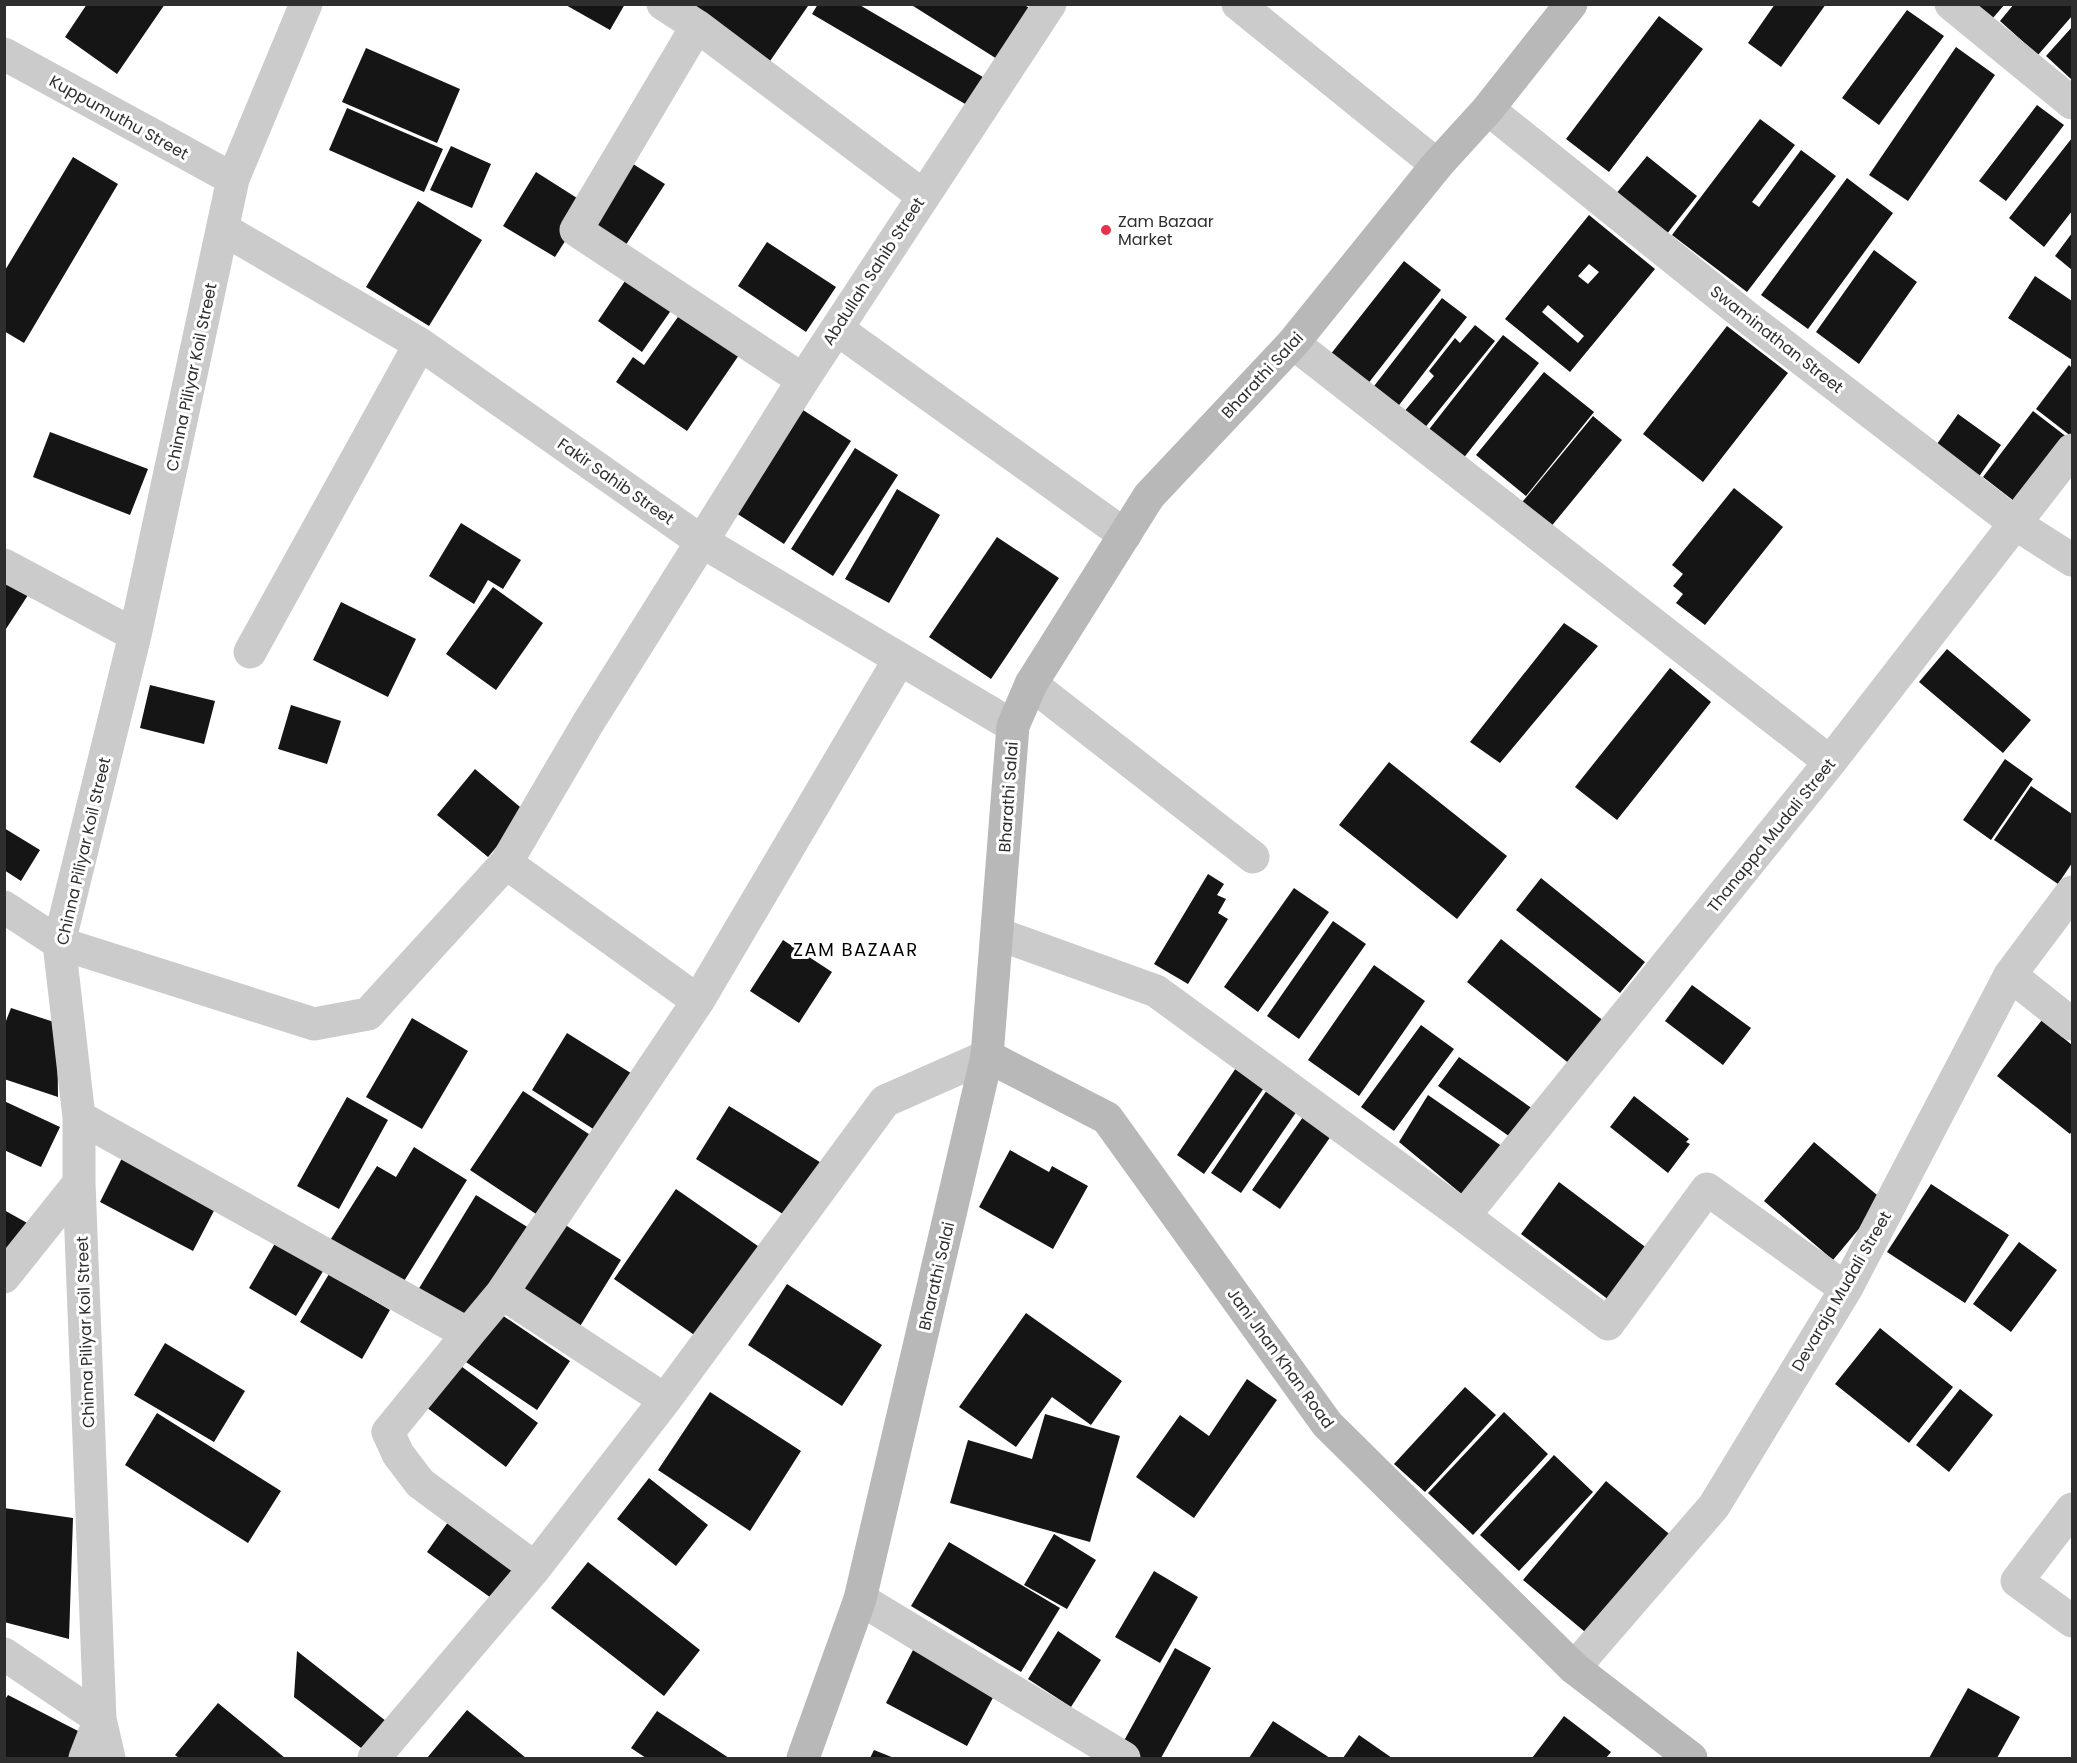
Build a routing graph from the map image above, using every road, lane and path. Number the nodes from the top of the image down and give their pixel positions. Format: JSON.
{"nodes":[{"id":1,"x":306,"y":4,"type":"edge"},
{"id":2,"x":663,"y":4,"type":"edge"},
{"id":3,"x":1050,"y":4,"type":"edge"},
{"id":4,"x":1238,"y":4,"type":"edge"},
{"id":5,"x":1571,"y":4,"type":"edge"},
{"id":6,"x":1951,"y":4,"type":"edge"},
{"id":7,"x":697,"y":26,"type":"junction"},
{"id":8,"x":4,"y":54,"type":"edge"},
{"id":9,"x":2073,"y":103,"type":"edge"},
{"id":10,"x":1488,"y":109,"type":"junction"},
{"id":11,"x":1437,"y":165,"type":"junction"},
{"id":12,"x":233,"y":179,"type":"junction"},
{"id":13,"x":922,"y":195,"type":"junction"},
{"id":14,"x":223,"y":229,"type":"junction"},
{"id":15,"x":837,"y":329,"type":"junction"},
{"id":16,"x":1293,"y":343,"type":"junction"},
{"id":17,"x":420,"y":344,"type":"junction"},
{"id":18,"x":803,"y":380,"type":"junction"},
{"id":19,"x":2073,"y":450,"type":"edge"},
{"id":20,"x":2016,"y":524,"type":"junction"},
{"id":21,"x":1125,"y":535,"type":"junction"},
{"id":22,"x":701,"y":541,"type":"junction"},
{"id":23,"x":2073,"y":560,"type":"edge"},
{"id":24,"x":4,"y":565,"type":"edge"},
{"id":25,"x":135,"y":635,"type":"junction"},
{"id":26,"x":250,"y":652,"type":"dead end"},
{"id":27,"x":899,"y":660,"type":"junction"},
{"id":28,"x":1032,"y":684,"type":"junction"},
{"id":29,"x":1013,"y":726,"type":"junction"},
{"id":30,"x":1830,"y":762,"type":"junction"},
{"id":31,"x":1253,"y":857,"type":"dead end"},
{"id":32,"x":506,"y":862,"type":"junction"},
{"id":33,"x":2073,"y":892,"type":"edge"},
{"id":34,"x":4,"y":907,"type":"edge"},
{"id":35,"x":998,"y":934,"type":"junction"},
{"id":36,"x":59,"y":943,"type":"junction"},
{"id":37,"x":2010,"y":975,"type":"junction"},
{"id":38,"x":698,"y":1001,"type":"junction"},
{"id":39,"x":2073,"y":1024,"type":"edge"},
{"id":40,"x":987,"y":1056,"type":"junction"},
{"id":41,"x":80,"y":1117,"type":"junction"},
{"id":42,"x":79,"y":1183,"type":"junction"},
{"id":43,"x":1464,"y":1216,"type":"junction"},
{"id":44,"x":4,"y":1277,"type":"edge"},
{"id":45,"x":1846,"y":1289,"type":"junction"},
{"id":46,"x":502,"y":1293,"type":"junction"},
{"id":47,"x":468,"y":1334,"type":"junction"},
{"id":48,"x":665,"y":1400,"type":"junction"},
{"id":49,"x":2073,"y":1509,"type":"edge"},
{"id":50,"x":535,"y":1568,"type":"junction"},
{"id":51,"x":860,"y":1599,"type":"junction"},
{"id":52,"x":2073,"y":1621,"type":"edge"},
{"id":53,"x":4,"y":1654,"type":"edge"},
{"id":54,"x":1575,"y":1668,"type":"junction"},
{"id":55,"x":100,"y":1719,"type":"junction"},
{"id":56,"x":85,"y":1758,"type":"edge"},
{"id":57,"x":109,"y":1758,"type":"edge"},
{"id":58,"x":374,"y":1758,"type":"edge"},
{"id":59,"x":803,"y":1758,"type":"edge"},
{"id":60,"x":1124,"y":1758,"type":"edge"},
{"id":61,"x":1690,"y":1758,"type":"edge"}],
"edges":[{"from":1,"to":12,"type":"street","name":"Chinna Piliyar Koil Street"},
{"from":2,"to":7,"type":"street"},
{"from":3,"to":13,"type":"street","name":"Abdullah Sahib Street"},
{"from":4,"to":11,"type":"street"},
{"from":5,"to":10,"type":"street","name":"Bharathi Salai"},
{"from":6,"to":9,"type":"street"},
{"from":7,"to":13,"type":"street"},
{"from":7,"to":18,"type":"street"},
{"from":8,"to":12,"type":"street","name":"Kuppumuthu Street"},
{"from":10,"to":11,"type":"street","name":"Bharathi Salai"},
{"from":10,"to":20,"type":"street","name":"Swaminathan Street"},
{"from":11,"to":16,"type":"street","name":"Bharathi Salai"},
{"from":12,"to":14,"type":"street","name":"Chinna Piliyar Koil Street"},
{"from":13,"to":15,"type":"street","name":"Abdullah Sahib Street"},
{"from":14,"to":17,"type":"street","name":"Fakir Sahib Street"},
{"from":14,"to":25,"type":"street","name":"Chinna Piliyar Koil Street"},
{"from":15,"to":18,"type":"street","name":"Abdullah Sahib Street"},
{"from":15,"to":21,"type":"street"},
{"from":16,"to":21,"type":"street","name":"Bharathi Salai"},
{"from":16,"to":30,"type":"street"},
{"from":17,"to":22,"type":"street","name":"Fakir Sahib Street"},
{"from":17,"to":26,"type":"street"},
{"from":18,"to":22,"type":"street","name":"Abdullah Sahib Street"},
{"from":19,"to":20,"type":"street","name":"Thanappa Mudali Street"},
{"from":20,"to":23,"type":"street","name":"Swaminathan Street"},
{"from":20,"to":30,"type":"street","name":"Thanappa Mudali Street"},
{"from":21,"to":28,"type":"street","name":"Bharathi Salai"},
{"from":22,"to":27,"type":"street","name":"Fakir Sahib Street"},
{"from":22,"to":32,"type":"street","name":"Abdullah Sahib Street"},
{"from":24,"to":25,"type":"street"},
{"from":25,"to":36,"type":"street","name":"Chinna Piliyar Koil Street"},
{"from":27,"to":29,"type":"street","name":"Fakir Sahib Street"},
{"from":27,"to":38,"type":"street"},
{"from":28,"to":29,"type":"street","name":"Bharathi Salai"},
{"from":28,"to":31,"type":"street"},
{"from":29,"to":35,"type":"street","name":"Bharathi Salai"},
{"from":30,"to":43,"type":"street","name":"Thanappa Mudali Street"},
{"from":32,"to":36,"type":"street","name":"Abdullah Sahib Street"},
{"from":32,"to":38,"type":"street"},
{"from":33,"to":37,"type":"street","name":"Devaraja Mudali Street"},
{"from":34,"to":36,"type":"street","name":"Abdullah Sahib Street"},
{"from":35,"to":40,"type":"street","name":"Bharathi Salai"},
{"from":35,"to":43,"type":"street"},
{"from":36,"to":41,"type":"street","name":"Chinna Piliyar Koil Street"},
{"from":37,"to":39,"type":"street"},
{"from":37,"to":45,"type":"street","name":"Devaraja Mudali Street"},
{"from":38,"to":46,"type":"street"},
{"from":40,"to":48,"type":"street"},
{"from":40,"to":51,"type":"street","name":"Bharathi Salai"},
{"from":40,"to":54,"type":"street","name":"Jani Jhan Khan Road"},
{"from":41,"to":42,"type":"street","name":"Chinna Piliyar Koil Street"},
{"from":41,"to":47,"type":"street"},
{"from":42,"to":44,"type":"street"},
{"from":42,"to":55,"type":"street","name":"Chinna Piliyar Koil Street"},
{"from":43,"to":45,"type":"street"},
{"from":45,"to":54,"type":"street","name":"Devaraja Mudali Street"},
{"from":46,"to":47,"type":"street"},
{"from":46,"to":48,"type":"street"},
{"from":47,"to":50,"type":"street"},
{"from":48,"to":50,"type":"street"},
{"from":49,"to":52,"type":"street"},
{"from":50,"to":58,"type":"street"},
{"from":51,"to":59,"type":"street","name":"Bharathi Salai"},
{"from":51,"to":60,"type":"street"},
{"from":53,"to":55,"type":"street"},
{"from":54,"to":61,"type":"street","name":"Jani Jhan Khan Road"},
{"from":55,"to":56,"type":"street"},
{"from":55,"to":57,"type":"street","name":"Chinna Piliyar Koil Street"}]}
